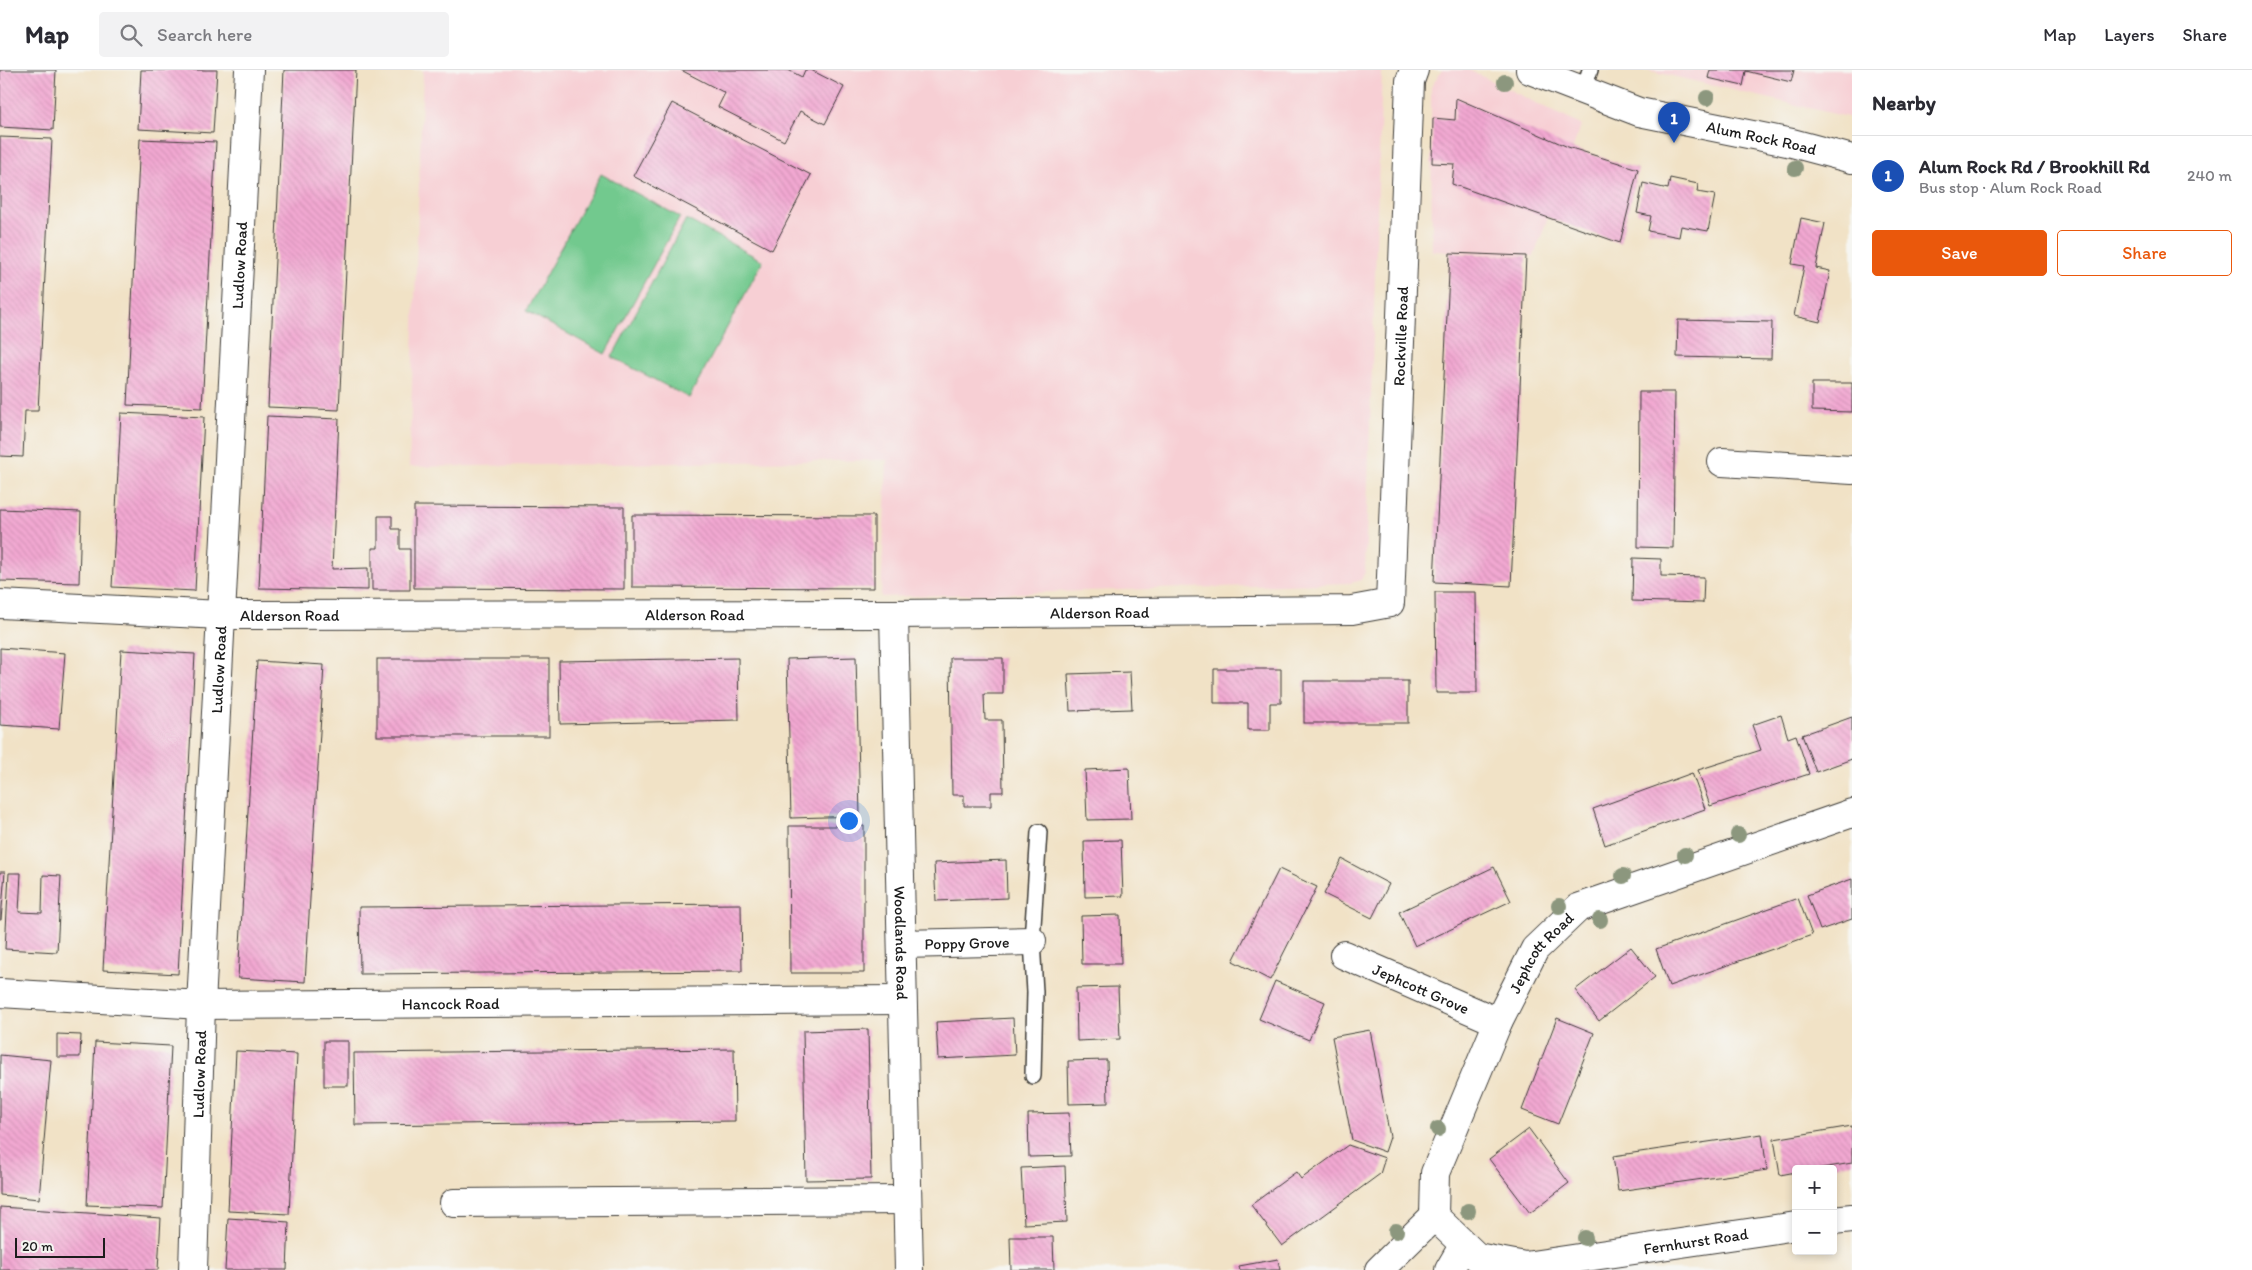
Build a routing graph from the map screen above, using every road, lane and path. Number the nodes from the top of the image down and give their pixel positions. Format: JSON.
{"nodes":[{"id":1,"x":249,"y":70,"type":"edge"},
{"id":2,"x":1414,"y":70,"type":"edge"},
{"id":3,"x":1530,"y":70,"type":"edge"},
{"id":4,"x":1586,"y":80,"type":"edge"},
{"id":5,"x":1852,"y":159,"type":"edge"},
{"id":6,"x":1722,"y":462,"type":"dead end"},
{"id":7,"x":1852,"y":470,"type":"edge"},
{"id":8,"x":1390,"y":603,"type":"joint"},
{"id":9,"x":0,"y":604,"type":"edge"},
{"id":10,"x":894,"y":614,"type":"junction"},
{"id":11,"x":221,"y":616,"type":"junction"},
{"id":12,"x":1852,"y":813,"type":"edge"},
{"id":13,"x":1039,"y":832,"type":"dead end"},
{"id":14,"x":1032,"y":941,"type":"junction"},
{"id":15,"x":902,"y":944,"type":"junction"},
{"id":16,"x":1344,"y":955,"type":"dead end"},
{"id":17,"x":0,"y":993,"type":"edge"},
{"id":18,"x":901,"y":1000,"type":"junction"},
{"id":19,"x":201,"y":1005,"type":"junction"},
{"id":20,"x":1498,"y":1022,"type":"junction"},
{"id":21,"x":1033,"y":1076,"type":"dead end"},
{"id":22,"x":907,"y":1200,"type":"junction"},
{"id":23,"x":454,"y":1203,"type":"dead end"},
{"id":24,"x":1434,"y":1216,"type":"junction"},
{"id":25,"x":1852,"y":1218,"type":"edge"},
{"id":26,"x":1837,"y":1220,"type":"edge"},
{"id":27,"x":1792,"y":1227,"type":"edge"},
{"id":28,"x":1473,"y":1258,"type":"edge"},
{"id":29,"x":193,"y":1270,"type":"edge"},
{"id":30,"x":909,"y":1270,"type":"edge"},
{"id":31,"x":1379,"y":1270,"type":"edge"},
{"id":32,"x":1449,"y":1270,"type":"edge"}],
"edges":[{"from":1,"to":11,"type":"street","name":"Ludlow Road"},
{"from":2,"to":8,"type":"street","name":"Rockville Road"},
{"from":3,"to":4,"type":"street","name":"Alum Rock Road"},
{"from":4,"to":5,"type":"street","name":"Alum Rock Road"},
{"from":6,"to":7,"type":"street"},
{"from":8,"to":10,"type":"street","name":"Alderson Road"},
{"from":9,"to":11,"type":"street","name":"Alderson Road"},
{"from":10,"to":11,"type":"street","name":"Alderson Road"},
{"from":10,"to":15,"type":"street","name":"Woodlands Road"},
{"from":11,"to":19,"type":"street","name":"Ludlow Road"},
{"from":12,"to":20,"type":"street","name":"Jephcott Road"},
{"from":13,"to":14,"type":"lane"},
{"from":14,"to":15,"type":"street","name":"Poppy Grove"},
{"from":14,"to":21,"type":"lane"},
{"from":15,"to":18,"type":"street","name":"Woodlands Road"},
{"from":16,"to":20,"type":"street","name":"Jephcott Grove"},
{"from":17,"to":19,"type":"street","name":"Hancock Road"},
{"from":18,"to":19,"type":"street","name":"Hancock Road"},
{"from":18,"to":22,"type":"street","name":"Woodlands Road"},
{"from":19,"to":29,"type":"street","name":"Ludlow Road"},
{"from":20,"to":24,"type":"street","name":"Jephcott Road"},
{"from":22,"to":23,"type":"street"},
{"from":22,"to":30,"type":"street","name":"Woodlands Road"},
{"from":24,"to":28,"type":"street"},
{"from":24,"to":31,"type":"street"},
{"from":25,"to":26,"type":"street"},
{"from":27,"to":28,"type":"street","name":"Fernhurst Road"},
{"from":28,"to":32,"type":"street"}]}
